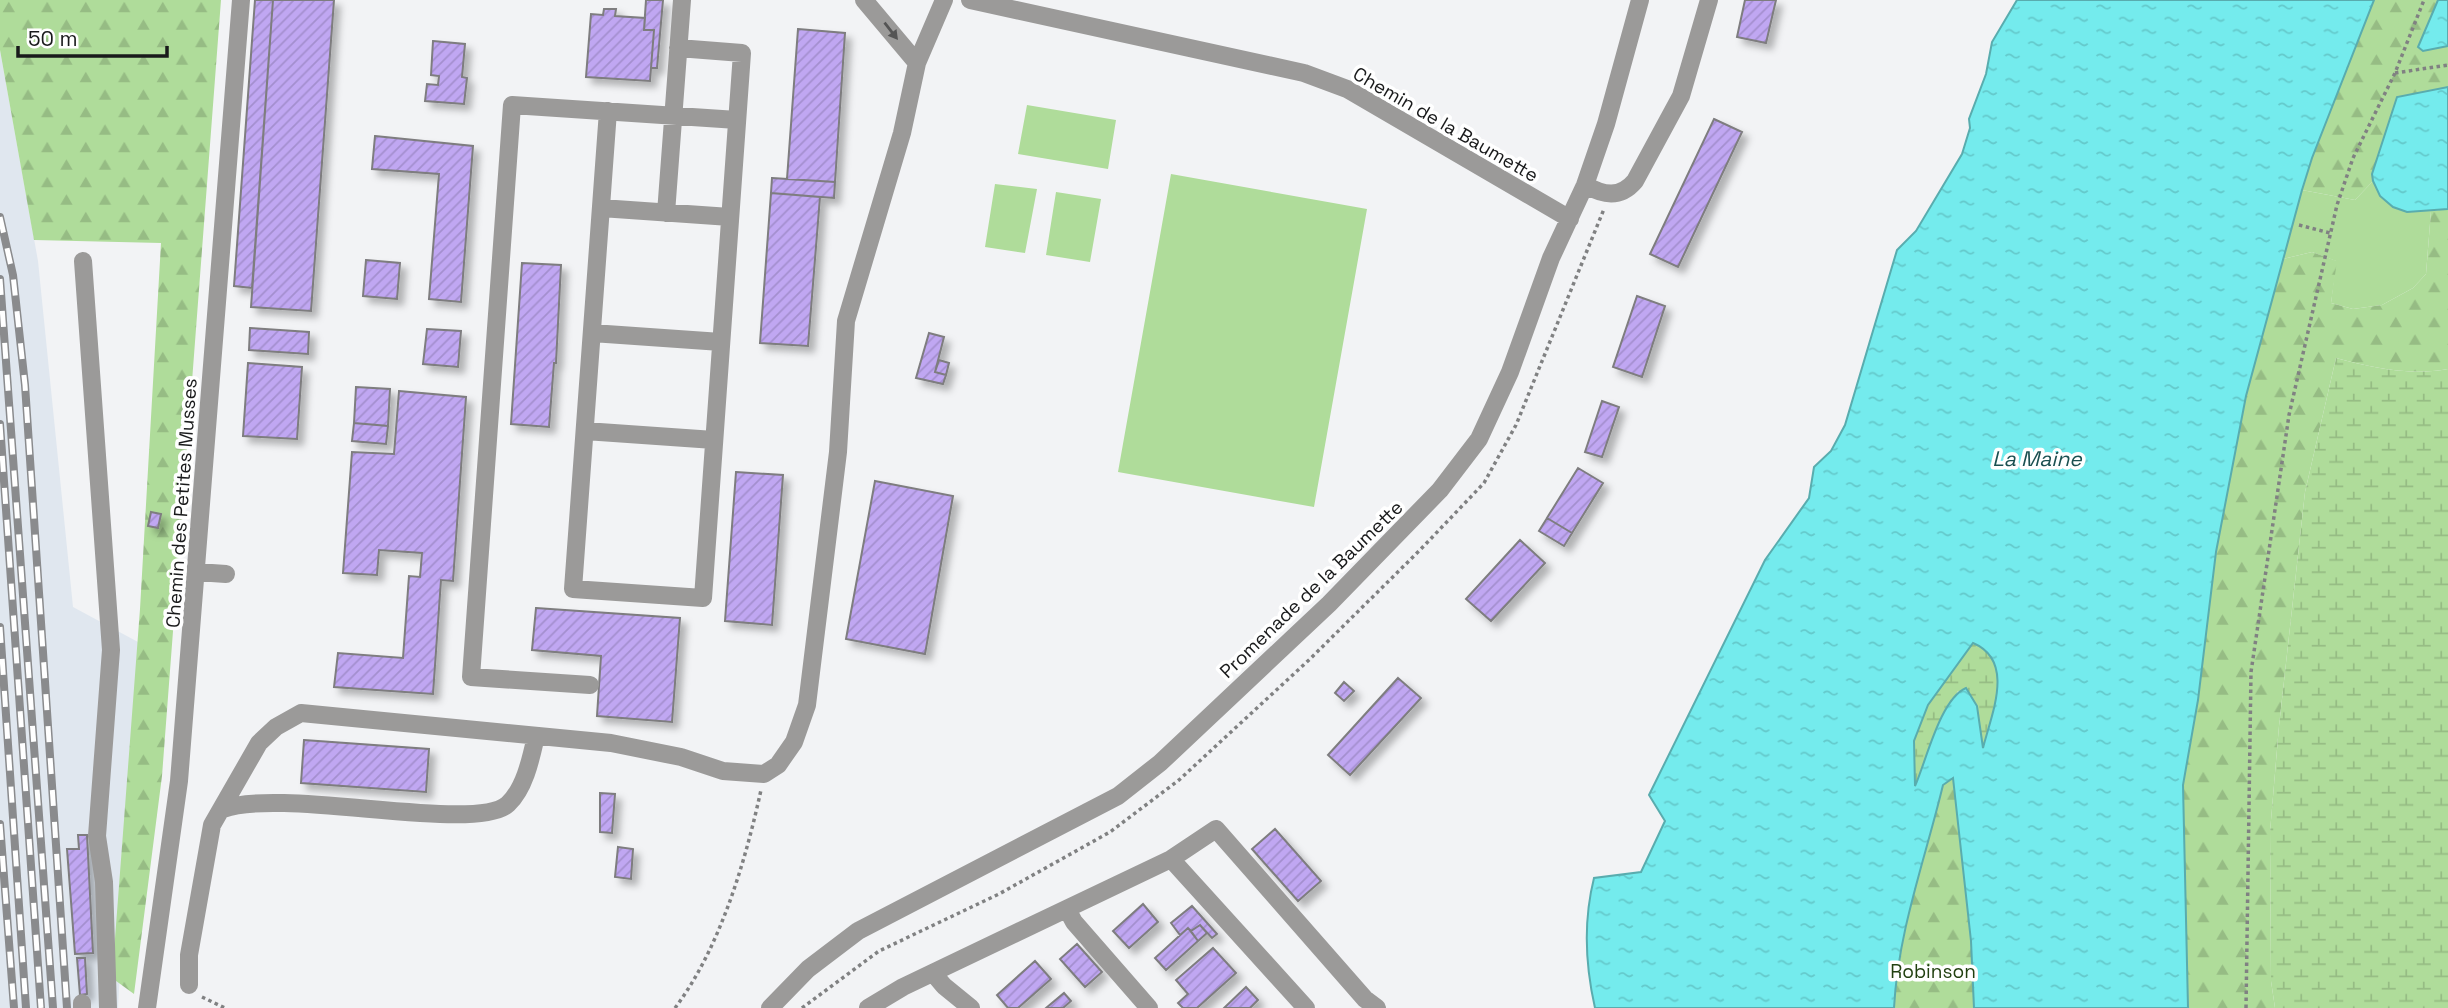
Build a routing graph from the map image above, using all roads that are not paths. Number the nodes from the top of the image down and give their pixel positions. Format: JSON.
{"nodes":[{"id":1,"x":241,"y":0,"type":"edge"},
{"id":2,"x":681,"y":0,"type":"edge"},
{"id":3,"x":864,"y":0,"type":"edge"},
{"id":4,"x":944,"y":0,"type":"edge"},
{"id":5,"x":970,"y":0,"type":"edge"},
{"id":6,"x":1640,"y":0,"type":"edge"},
{"id":7,"x":1709,"y":0,"type":"edge"},
{"id":8,"x":678,"y":48,"type":"junction"},
{"id":9,"x":917,"y":63,"type":"junction"},
{"id":10,"x":608,"y":111,"type":"junction"},
{"id":11,"x":673,"y":116,"type":"junction"},
{"id":12,"x":737,"y":120,"type":"junction"},
{"id":13,"x":1585,"y":185,"type":"junction"},
{"id":14,"x":601,"y":208,"type":"junction"},
{"id":15,"x":666,"y":213,"type":"junction"},
{"id":16,"x":730,"y":217,"type":"junction"},
{"id":17,"x":1570,"y":219,"type":"junction"},
{"id":18,"x":83,"y":261,"type":"dead end"},
{"id":19,"x":592,"y":333,"type":"junction"},
{"id":20,"x":721,"y":342,"type":"junction"},
{"id":21,"x":584,"y":430,"type":"junction"},
{"id":22,"x":714,"y":440,"type":"junction"},
{"id":23,"x":197,"y":572,"type":"junction"},
{"id":24,"x":226,"y":574,"type":"dead end"},
{"id":25,"x":590,"y":685,"type":"dead end"},
{"id":26,"x":536,"y":736,"type":"junction"},
{"id":27,"x":223,"y":809,"type":"junction"},
{"id":28,"x":1171,"y":859,"type":"junction"},
{"id":29,"x":1067,"y":909,"type":"junction"},
{"id":30,"x":933,"y":972,"type":"junction"},
{"id":31,"x":189,"y":985,"type":"road end"},
{"id":32,"x":108,"y":1008,"type":"edge"},
{"id":33,"x":147,"y":1008,"type":"edge"},
{"id":34,"x":770,"y":1008,"type":"edge"},
{"id":35,"x":868,"y":1008,"type":"edge"},
{"id":36,"x":971,"y":1008,"type":"edge"},
{"id":37,"x":1149,"y":1008,"type":"edge"},
{"id":38,"x":1306,"y":1008,"type":"edge"},
{"id":39,"x":1377,"y":1008,"type":"edge"}],
"edges":[{"from":1,"to":23,"type":"street","name":"Chemin des Petites Musses"},
{"from":2,"to":8,"type":"street"},
{"from":3,"to":9,"type":"street","one_way":true},
{"from":4,"to":9,"type":"street"},
{"from":5,"to":17,"type":"street","name":"Chemin de la Baumette"},
{"from":6,"to":13,"type":"street","name":"Promenade de la Baumette"},
{"from":7,"to":13,"type":"street"},
{"from":8,"to":11,"type":"street"},
{"from":8,"to":12,"type":"street"},
{"from":9,"to":26,"type":"street"},
{"from":10,"to":11,"type":"street"},
{"from":10,"to":14,"type":"street"},
{"from":10,"to":25,"type":"street"},
{"from":11,"to":12,"type":"street"},
{"from":11,"to":15,"type":"street"},
{"from":12,"to":16,"type":"street"},
{"from":13,"to":17,"type":"street","name":"Promenade de la Baumette"},
{"from":14,"to":15,"type":"street"},
{"from":14,"to":19,"type":"street"},
{"from":15,"to":16,"type":"street"},
{"from":16,"to":20,"type":"street"},
{"from":17,"to":34,"type":"street","name":"Promenade de la Baumette"},
{"from":18,"to":32,"type":"street"},
{"from":19,"to":20,"type":"street"},
{"from":19,"to":21,"type":"street"},
{"from":20,"to":22,"type":"street"},
{"from":21,"to":22,"type":"street"},
{"from":21,"to":22,"type":"street"},
{"from":23,"to":24,"type":"street"},
{"from":23,"to":33,"type":"street","name":"Chemin des Petites Musses"},
{"from":26,"to":27,"type":"street"},
{"from":26,"to":27,"type":"street"},
{"from":27,"to":31,"type":"street"},
{"from":28,"to":29,"type":"street"},
{"from":28,"to":38,"type":"street"},
{"from":28,"to":39,"type":"street"},
{"from":29,"to":30,"type":"street"},
{"from":29,"to":37,"type":"street"},
{"from":30,"to":35,"type":"street"},
{"from":30,"to":36,"type":"street"}]}
